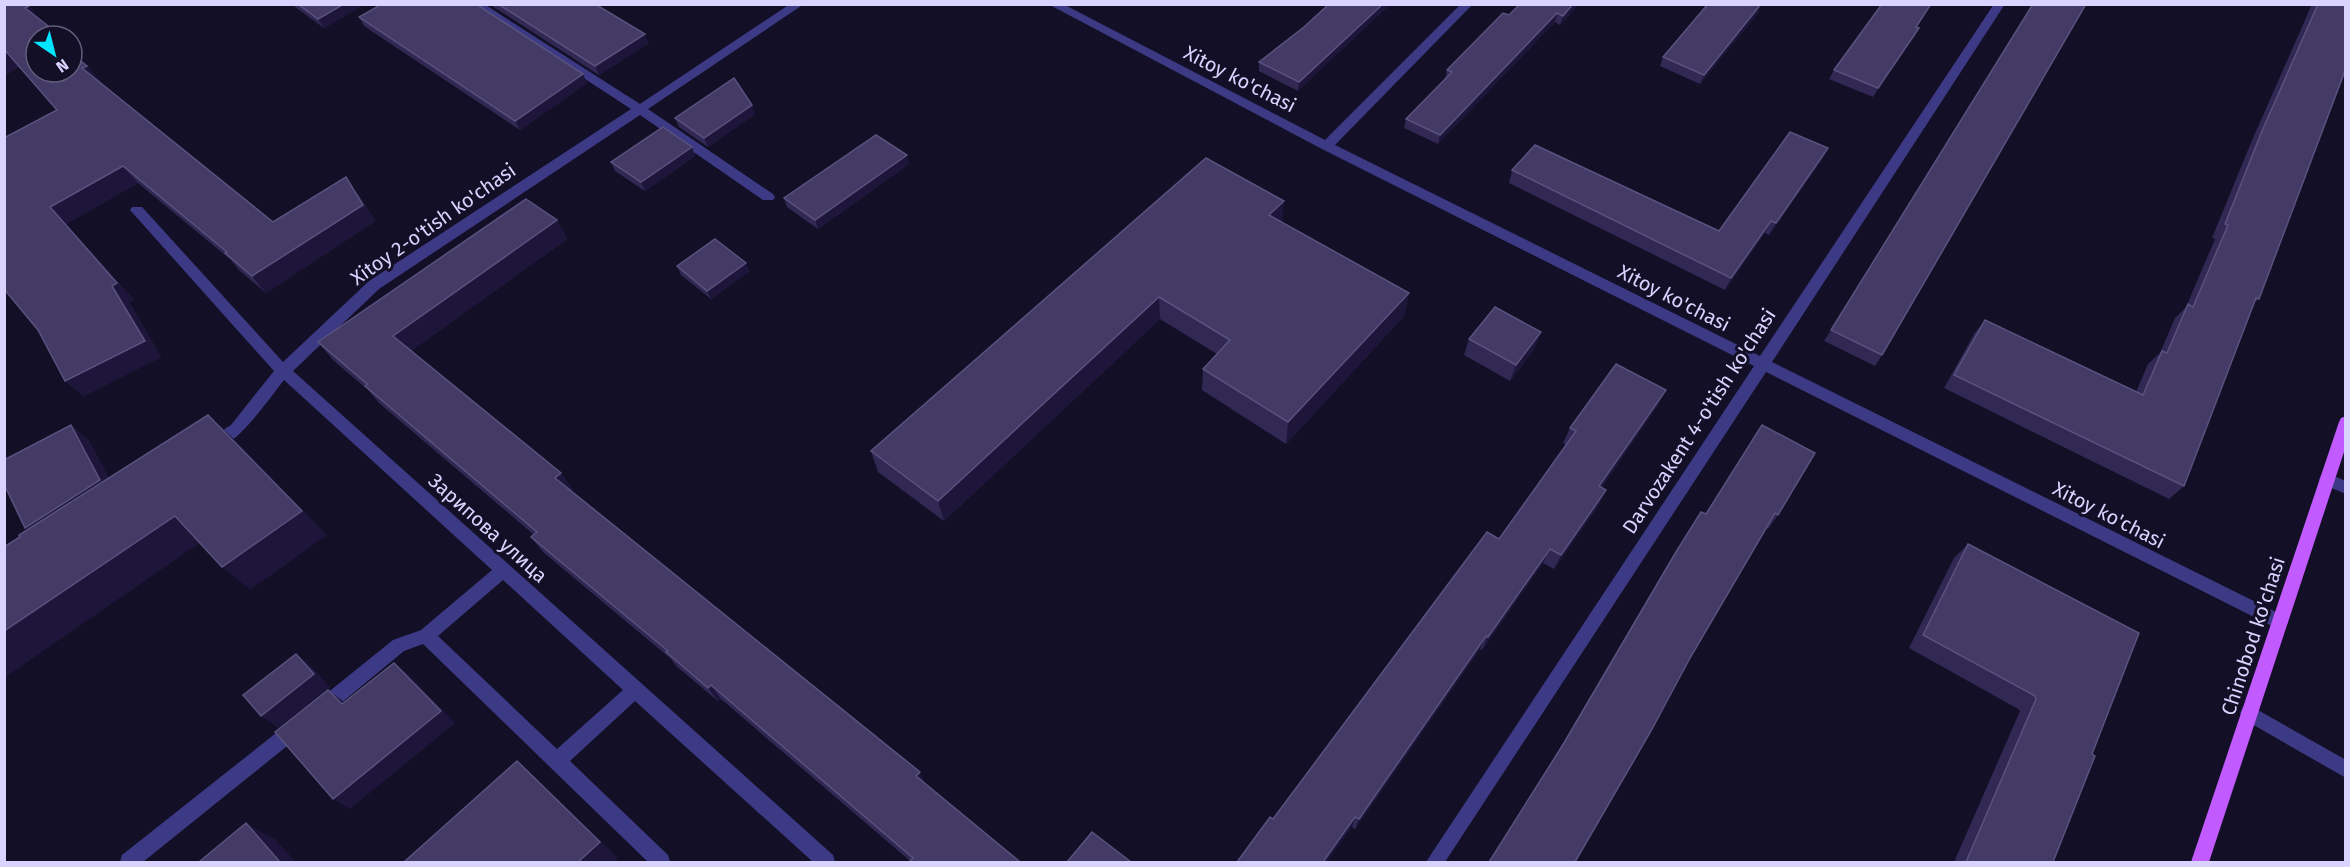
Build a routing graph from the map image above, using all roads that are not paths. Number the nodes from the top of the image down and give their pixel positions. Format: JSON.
{"nodes":[{"id":1,"x":475,"y":4,"type":"edge"},
{"id":2,"x":799,"y":4,"type":"edge"},
{"id":3,"x":1053,"y":4,"type":"edge"},
{"id":4,"x":1468,"y":4,"type":"edge"},
{"id":5,"x":2000,"y":4,"type":"edge"},
{"id":6,"x":639,"y":109,"type":"junction"},
{"id":7,"x":1326,"y":146,"type":"junction"},
{"id":8,"x":768,"y":197,"type":"dead end"},
{"id":9,"x":137,"y":210,"type":"dead end"},
{"id":10,"x":1762,"y":363,"type":"junction"},
{"id":11,"x":283,"y":371,"type":"junction"},
{"id":12,"x":2346,"y":422,"type":"edge"},
{"id":13,"x":197,"y":454,"type":"edge"},
{"id":14,"x":2327,"y":479,"type":"junction"},
{"id":15,"x":2346,"y":488,"type":"edge"},
{"id":16,"x":503,"y":570,"type":"junction"},
{"id":17,"x":2280,"y":622,"type":"junction"},
{"id":18,"x":426,"y":636,"type":"junction"},
{"id":19,"x":635,"y":690,"type":"junction"},
{"id":20,"x":2249,"y":713,"type":"junction"},
{"id":21,"x":557,"y":761,"type":"junction"},
{"id":22,"x":2346,"y":770,"type":"edge"},
{"id":23,"x":129,"y":862,"type":"edge"},
{"id":24,"x":661,"y":862,"type":"edge"},
{"id":25,"x":826,"y":862,"type":"edge"},
{"id":26,"x":1435,"y":862,"type":"edge"},
{"id":27,"x":2200,"y":862,"type":"edge"}],
"edges":[{"from":1,"to":6,"type":"street"},
{"from":2,"to":6,"type":"street","name":"Xitoy 2-o'tish ko'chasi"},
{"from":3,"to":7,"type":"street","name":"Xitoy ko'chasi"},
{"from":4,"to":7,"type":"street"},
{"from":5,"to":10,"type":"street","name":"Darvozakent 4-o'tish ko'chasi"},
{"from":6,"to":8,"type":"street"},
{"from":6,"to":11,"type":"street","name":"Xitoy 2-o'tish ko'chasi"},
{"from":7,"to":10,"type":"street","name":"Xitoy ko'chasi"},
{"from":9,"to":11,"type":"street","name":"Зарипова улица"},
{"from":10,"to":17,"type":"street","name":"Xitoy ko'chasi"},
{"from":10,"to":26,"type":"street","name":"Darvozakent 4-o'tish ko'chasi"},
{"from":11,"to":13,"type":"street","name":"Xitoy 2-o'tish ko'chasi"},
{"from":11,"to":16,"type":"street","name":"Зарипова улица"},
{"from":12,"to":14,"type":"main road","name":"Chinobod ko'chasi"},
{"from":14,"to":15,"type":"street"},
{"from":14,"to":17,"type":"main road","name":"Chinobod ko'chasi"},
{"from":16,"to":18,"type":"street"},
{"from":16,"to":19,"type":"street","name":"Зарипова улица"},
{"from":17,"to":20,"type":"main road","name":"Chinobod ko'chasi"},
{"from":18,"to":21,"type":"street"},
{"from":18,"to":23,"type":"street"},
{"from":19,"to":21,"type":"street"},
{"from":19,"to":25,"type":"street","name":"Зарипова улица"},
{"from":20,"to":22,"type":"street"},
{"from":20,"to":27,"type":"main road","name":"Chinobod ko'chasi"},
{"from":21,"to":24,"type":"street"}]}
